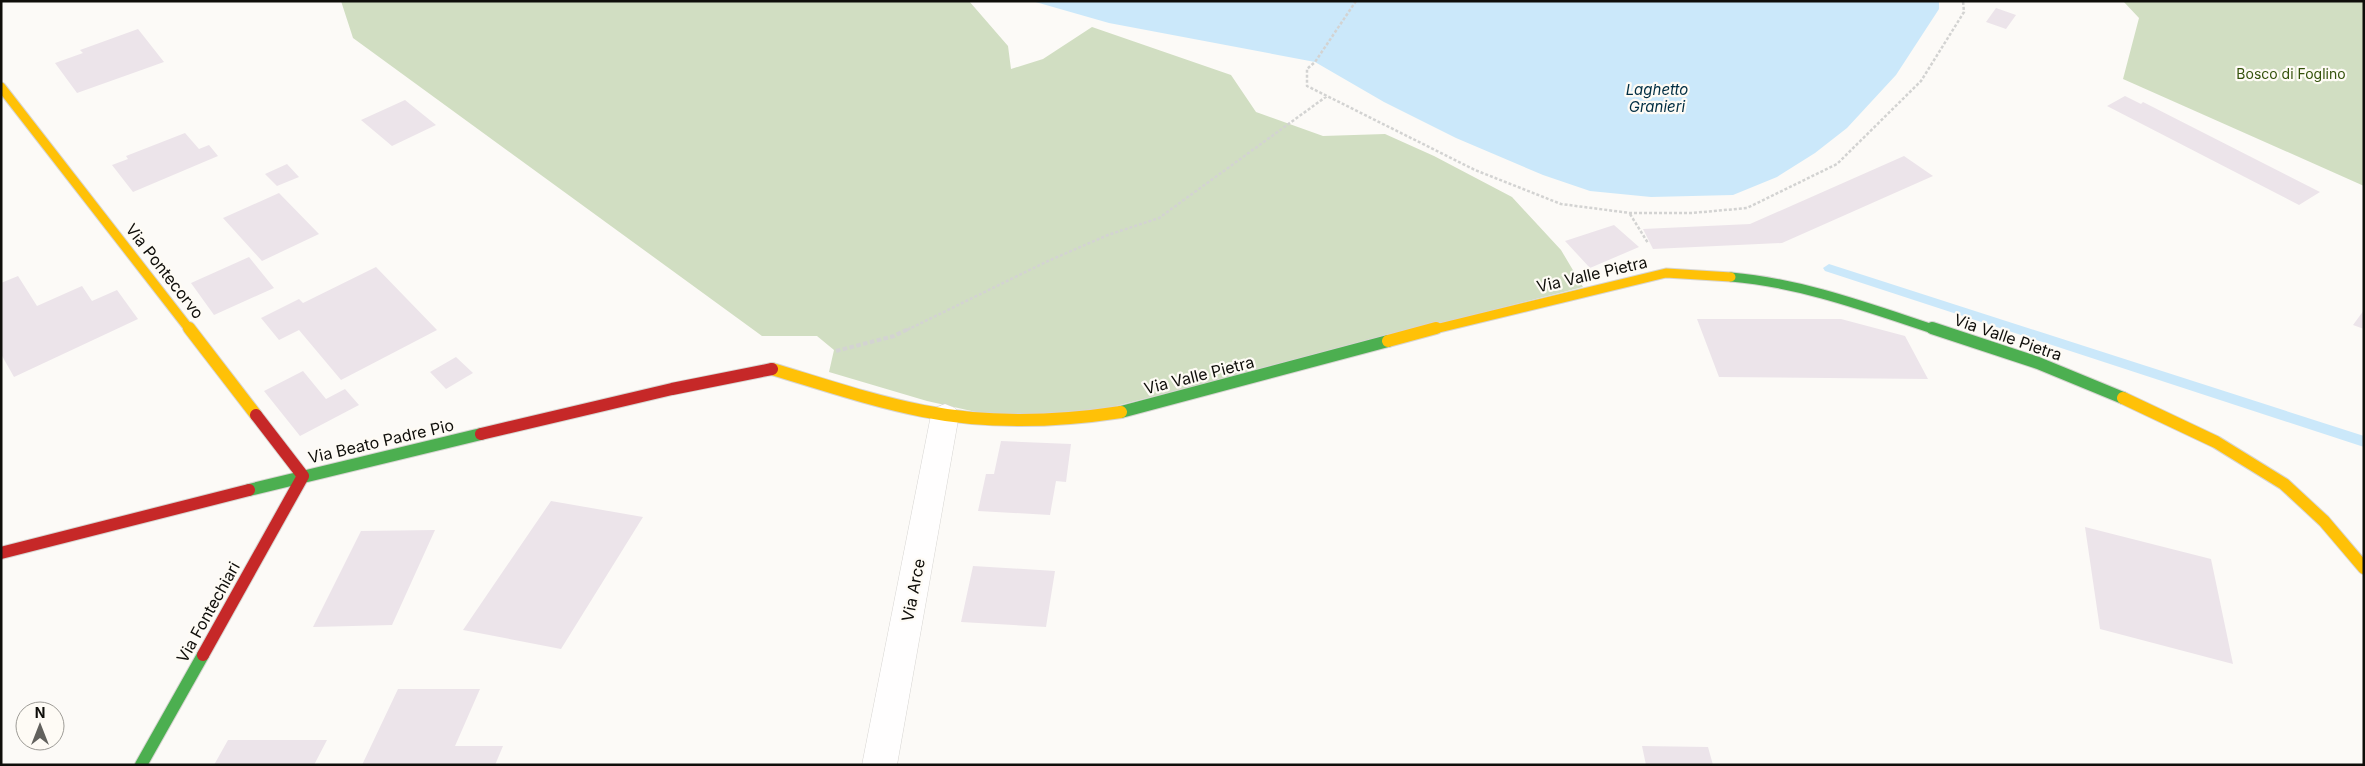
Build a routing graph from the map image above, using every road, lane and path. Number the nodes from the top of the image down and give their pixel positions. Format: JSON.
{"nodes":[{"id":1,"x":1356,"y":1,"type":"edge"},
{"id":2,"x":1963,"y":1,"type":"edge"},
{"id":3,"x":1,"y":86,"type":"edge"},
{"id":4,"x":1327,"y":96,"type":"junction"},
{"id":5,"x":833,"y":351,"type":"dead end"},
{"id":6,"x":770,"y":368,"type":"joint"},
{"id":7,"x":945,"y":415,"type":"junction"},
{"id":8,"x":303,"y":476,"type":"junction"},
{"id":9,"x":1,"y":553,"type":"edge"},
{"id":10,"x":2364,"y":568,"type":"edge"},
{"id":11,"x":142,"y":765,"type":"edge"},
{"id":12,"x":879,"y":765,"type":"edge"}],
"edges":[{"from":1,"to":4,"type":"path"},
{"from":2,"to":4,"type":"path"},
{"from":3,"to":8,"type":"street","name":"Via Pontecorvo"},
{"from":4,"to":5,"type":"path"},
{"from":6,"to":7,"type":"street","name":"Via Valle Pietra"},
{"from":6,"to":8,"type":"street","name":"Via Beato Padre Pio"},
{"from":7,"to":10,"type":"street","name":"Via Valle Pietra"},
{"from":7,"to":12,"type":"street","name":"Via Arce"},
{"from":8,"to":9,"type":"street","name":"Via Beato Padre Pio"},
{"from":8,"to":11,"type":"street","name":"Via Fontechiari"}]}
